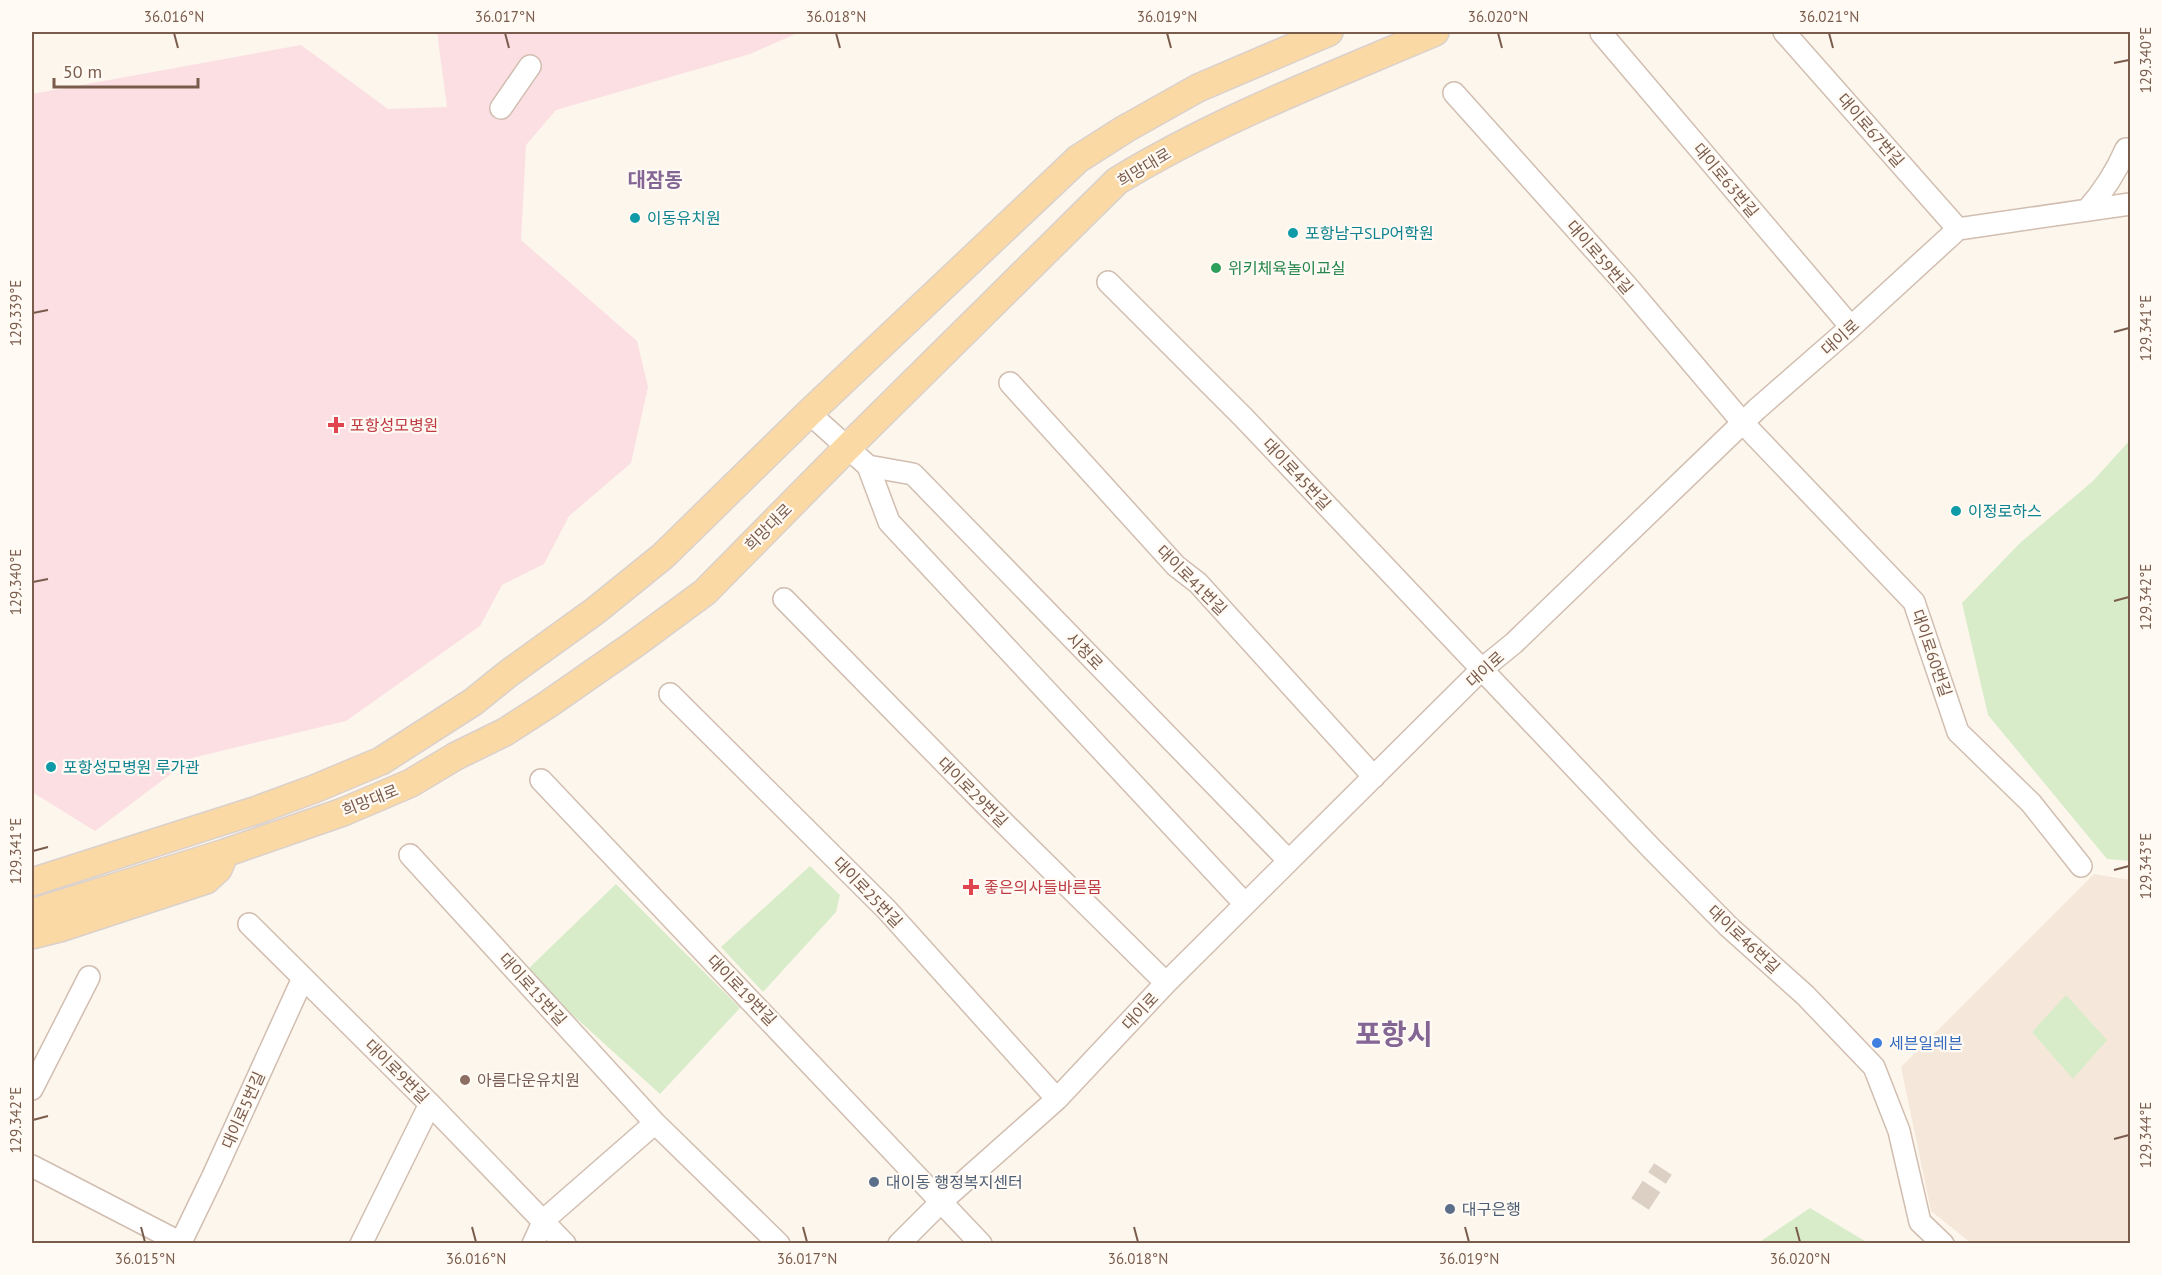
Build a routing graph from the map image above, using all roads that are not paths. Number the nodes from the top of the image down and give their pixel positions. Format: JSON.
{"nodes":[{"id":1,"x":1329,"y":32,"type":"edge"},
{"id":2,"x":1435,"y":32,"type":"edge"},
{"id":3,"x":1784,"y":32,"type":"edge"},
{"id":4,"x":1601,"y":33,"type":"edge"},
{"id":5,"x":530,"y":66,"type":"dead end"},
{"id":6,"x":1455,"y":93,"type":"dead end"},
{"id":7,"x":501,"y":108,"type":"dead end"},
{"id":8,"x":2126,"y":149,"type":"dead end"},
{"id":9,"x":2130,"y":204,"type":"edge"},
{"id":10,"x":2087,"y":210,"type":"junction"},
{"id":11,"x":1958,"y":229,"type":"junction"},
{"id":12,"x":1108,"y":282,"type":"dead end"},
{"id":13,"x":1851,"y":327,"type":"junction"},
{"id":14,"x":1010,"y":383,"type":"dead end"},
{"id":15,"x":809,"y":413,"type":"junction"},
{"id":16,"x":1743,"y":423,"type":"junction"},
{"id":17,"x":847,"y":448,"type":"junction"},
{"id":18,"x":868,"y":466,"type":"junction"},
{"id":19,"x":784,"y":599,"type":"dead end"},
{"id":20,"x":1482,"y":669,"type":"junction"},
{"id":21,"x":670,"y":694,"type":"dead end"},
{"id":22,"x":1374,"y":777,"type":"junction"},
{"id":23,"x":541,"y":780,"type":"dead end"},
{"id":24,"x":218,"y":822,"type":"junction"},
{"id":25,"x":225,"y":853,"type":"junction"},
{"id":26,"x":410,"y":855,"type":"dead end"},
{"id":27,"x":1288,"y":860,"type":"junction"},
{"id":28,"x":32,"y":864,"type":"edge"},
{"id":29,"x":2081,"y":866,"type":"dead end"},
{"id":30,"x":32,"y":882,"type":"edge"},
{"id":31,"x":1245,"y":903,"type":"junction"},
{"id":32,"x":32,"y":913,"type":"edge"},
{"id":33,"x":249,"y":924,"type":"dead end"},
{"id":34,"x":32,"y":935,"type":"edge"},
{"id":35,"x":89,"y":977,"type":"dead end"},
{"id":36,"x":303,"y":978,"type":"junction"},
{"id":37,"x":1166,"y":983,"type":"junction"},
{"id":38,"x":32,"y":1089,"type":"edge"},
{"id":39,"x":1057,"y":1099,"type":"junction"},
{"id":40,"x":430,"y":1104,"type":"junction"},
{"id":41,"x":655,"y":1123,"type":"junction"},
{"id":42,"x":32,"y":1166,"type":"edge"},
{"id":43,"x":942,"y":1201,"type":"junction"},
{"id":44,"x":544,"y":1220,"type":"junction"},
{"id":45,"x":182,"y":1243,"type":"edge"},
{"id":46,"x":361,"y":1244,"type":"edge"},
{"id":47,"x":533,"y":1244,"type":"edge"},
{"id":48,"x":565,"y":1244,"type":"edge"},
{"id":49,"x":779,"y":1244,"type":"edge"},
{"id":50,"x":900,"y":1244,"type":"edge"},
{"id":51,"x":981,"y":1244,"type":"edge"},
{"id":52,"x":1943,"y":1244,"type":"edge"}],
"edges":[{"from":1,"to":15,"type":"main road","name":"희망대로"},
{"from":2,"to":17,"type":"main road","name":"희망대로"},
{"from":3,"to":11,"type":"street","name":"대이로67번길"},
{"from":4,"to":13,"type":"street","name":"대이로63번길"},
{"from":5,"to":7,"type":"street"},
{"from":6,"to":16,"type":"street","name":"대이로59번길"},
{"from":8,"to":10,"type":"street"},
{"from":9,"to":10,"type":"street"},
{"from":10,"to":11,"type":"street"},
{"from":11,"to":13,"type":"street","name":"대이로"},
{"from":12,"to":20,"type":"street","name":"대이로45번길"},
{"from":13,"to":16,"type":"street","name":"대이로"},
{"from":14,"to":22,"type":"street","name":"대이로41번길"},
{"from":15,"to":17,"type":"street"},
{"from":15,"to":24,"type":"main road","name":"희망대로"},
{"from":16,"to":20,"type":"street","name":"대이로"},
{"from":16,"to":29,"type":"street","name":"대이로60번길"},
{"from":17,"to":18,"type":"street"},
{"from":17,"to":25,"type":"main road","name":"희망대로"},
{"from":18,"to":27,"type":"street","name":"시청로"},
{"from":18,"to":31,"type":"street"},
{"from":19,"to":37,"type":"street","name":"대이로29번길"},
{"from":20,"to":22,"type":"street","name":"대이로"},
{"from":20,"to":52,"type":"street","name":"대이로46번길"},
{"from":21,"to":39,"type":"street","name":"대이로25번길"},
{"from":22,"to":27,"type":"street","name":"대이로"},
{"from":23,"to":43,"type":"street","name":"대이로19번길"},
{"from":24,"to":28,"type":"main road"},
{"from":24,"to":30,"type":"main road","name":"희망대로"},
{"from":25,"to":32,"type":"main road","name":"희망대로"},
{"from":25,"to":34,"type":"main road"},
{"from":26,"to":41,"type":"street","name":"대이로15번길"},
{"from":27,"to":31,"type":"street","name":"대이로"},
{"from":31,"to":37,"type":"street","name":"대이로"},
{"from":33,"to":36,"type":"street","name":"대이로9번길"},
{"from":35,"to":38,"type":"street"},
{"from":36,"to":40,"type":"street","name":"대이로9번길"},
{"from":36,"to":45,"type":"street","name":"대이로5번길"},
{"from":37,"to":39,"type":"street","name":"대이로"},
{"from":39,"to":43,"type":"street","name":"대이로"},
{"from":40,"to":44,"type":"street","name":"대이로9번길"},
{"from":40,"to":46,"type":"street"},
{"from":41,"to":44,"type":"street"},
{"from":41,"to":49,"type":"street","name":"대이로15번길"},
{"from":42,"to":45,"type":"street","name":"대이로5번길"},
{"from":43,"to":50,"type":"street","name":"대이로"},
{"from":43,"to":51,"type":"street","name":"대이로19번길"},
{"from":44,"to":47,"type":"street"},
{"from":44,"to":48,"type":"street","name":"대이로9번길"}]}
